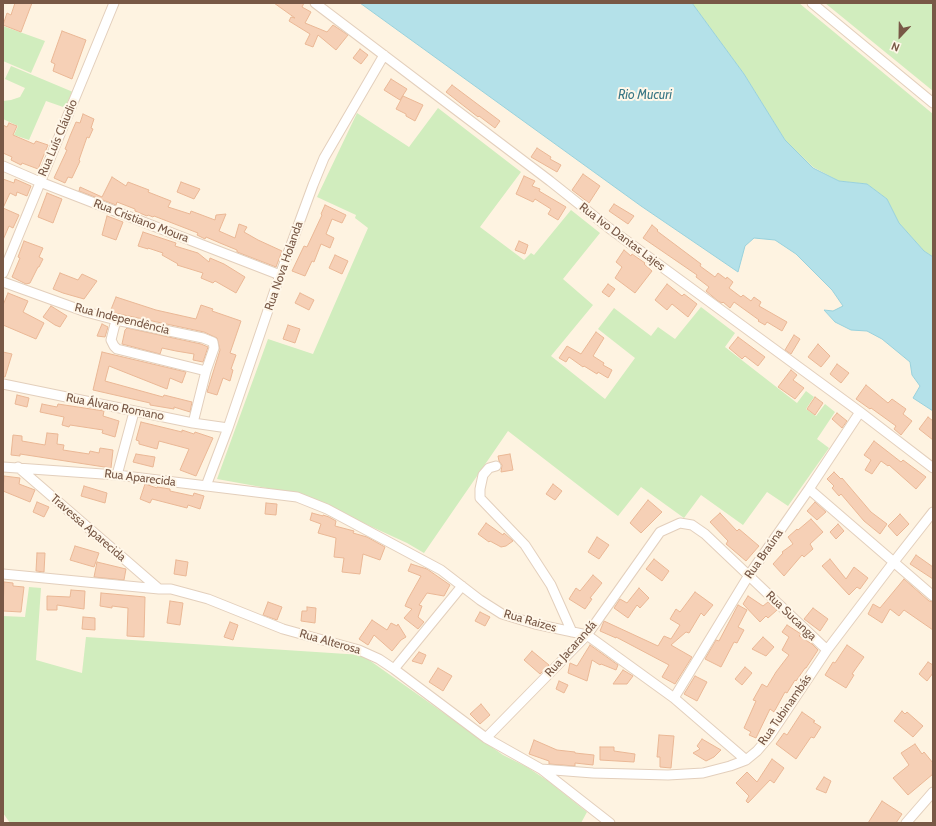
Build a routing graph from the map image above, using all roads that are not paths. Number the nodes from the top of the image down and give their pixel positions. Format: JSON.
{"nodes":[{"id":1,"x":114,"y":3,"type":"edge"},
{"id":2,"x":315,"y":3,"type":"edge"},
{"id":3,"x":812,"y":3,"type":"edge"},
{"id":4,"x":384,"y":55,"type":"junction"},
{"id":5,"x":933,"y":103,"type":"edge"},
{"id":6,"x":3,"y":166,"type":"edge"},
{"id":7,"x":40,"y":182,"type":"junction"},
{"id":8,"x":3,"y":272,"type":"edge"},
{"id":9,"x":280,"y":275,"type":"junction"},
{"id":10,"x":3,"y":282,"type":"edge"},
{"id":11,"x":116,"y":320,"type":"junction"},
{"id":12,"x":206,"y":371,"type":"junction"},
{"id":13,"x":3,"y":384,"type":"edge"},
{"id":14,"x":134,"y":412,"type":"junction"},
{"id":15,"x":860,"y":412,"type":"junction"},
{"id":16,"x":193,"y":423,"type":"junction"},
{"id":17,"x":228,"y":428,"type":"junction"},
{"id":18,"x":496,"y":466,"type":"dead end"},
{"id":19,"x":3,"y":467,"type":"edge"},
{"id":20,"x":18,"y":467,"type":"junction"},
{"id":21,"x":933,"y":468,"type":"edge"},
{"id":22,"x":117,"y":475,"type":"junction"},
{"id":23,"x":206,"y":486,"type":"junction"},
{"id":24,"x":810,"y":489,"type":"junction"},
{"id":25,"x":276,"y":494,"type":"joint"},
{"id":26,"x":933,"y":512,"type":"edge"},
{"id":27,"x":660,"y":532,"type":"joint"},
{"id":28,"x":893,"y":562,"type":"junction"},
{"id":29,"x":3,"y":574,"type":"edge"},
{"id":30,"x":749,"y":575,"type":"junction"},
{"id":31,"x":462,"y":586,"type":"junction"},
{"id":32,"x":159,"y":589,"type":"junction"},
{"id":33,"x":933,"y":596,"type":"edge"},
{"id":34,"x":572,"y":632,"type":"junction"},
{"id":35,"x":587,"y":635,"type":"junction"},
{"id":36,"x":827,"y":650,"type":"junction"},
{"id":37,"x":394,"y":669,"type":"junction"},
{"id":38,"x":674,"y":698,"type":"junction"},
{"id":39,"x":486,"y":738,"type":"junction"},
{"id":40,"x":746,"y":760,"type":"junction"},
{"id":41,"x":541,"y":769,"type":"junction"},
{"id":42,"x":933,"y":792,"type":"edge"},
{"id":43,"x":610,"y":823,"type":"edge"},
{"id":44,"x":906,"y":823,"type":"edge"}],
"edges":[{"from":1,"to":7,"type":"street","name":"Rua Luís Cláudio"},
{"from":2,"to":4,"type":"street","name":"Rua Ivo Dantas Lajes"},
{"from":3,"to":5,"type":"street"},
{"from":4,"to":9,"type":"street","name":"Rua Nova Holanda"},
{"from":4,"to":15,"type":"street","name":"Rua Ivo Dantas Lajes"},
{"from":6,"to":7,"type":"street","name":"Rua Cristiano Moura"},
{"from":7,"to":8,"type":"street","name":"Rua Luís Cláudio"},
{"from":7,"to":9,"type":"street","name":"Rua Cristiano Moura"},
{"from":9,"to":17,"type":"street","name":"Rua Nova Holanda"},
{"from":10,"to":11,"type":"street","name":"Rua Independência"},
{"from":11,"to":12,"type":"street"},
{"from":11,"to":12,"type":"street","name":"Rua Independência"},
{"from":12,"to":16,"type":"street"},
{"from":13,"to":14,"type":"street","name":"Rua Álvaro Romano"},
{"from":14,"to":16,"type":"street","name":"Rua Álvaro Romano"},
{"from":14,"to":22,"type":"street"},
{"from":15,"to":21,"type":"street","name":"Rua Ivo Dantas Lajes"},
{"from":15,"to":24,"type":"street","name":"Rua Braúna"},
{"from":16,"to":17,"type":"street","name":"Rua Álvaro Romano"},
{"from":17,"to":23,"type":"street","name":"Rua Nova Holanda"},
{"from":18,"to":34,"type":"street"},
{"from":19,"to":20,"type":"street","name":"Rua Aparecida"},
{"from":20,"to":22,"type":"street","name":"Rua Aparecida"},
{"from":20,"to":32,"type":"street","name":"Travessa Aparecida"},
{"from":22,"to":23,"type":"street","name":"Rua Aparecida"},
{"from":23,"to":25,"type":"street","name":"Rua Aparecida"},
{"from":24,"to":28,"type":"street"},
{"from":24,"to":30,"type":"street","name":"Rua Braúna"},
{"from":25,"to":31,"type":"street","name":"Rua Raizes"},
{"from":26,"to":28,"type":"street","name":"Rua Tubinambás"},
{"from":27,"to":30,"type":"street","name":"Rua Sucanga"},
{"from":27,"to":35,"type":"street","name":"Rua Jacarandá"},
{"from":28,"to":33,"type":"street"},
{"from":28,"to":36,"type":"street","name":"Rua Tubinambás"},
{"from":29,"to":32,"type":"street","name":"Rua Alterosa"},
{"from":30,"to":36,"type":"street","name":"Rua Sucanga"},
{"from":30,"to":38,"type":"street","name":"Rua Braúna"},
{"from":31,"to":34,"type":"street","name":"Rua Raizes"},
{"from":31,"to":37,"type":"street"},
{"from":32,"to":37,"type":"street","name":"Rua Alterosa"},
{"from":34,"to":35,"type":"street","name":"Rua Raizes"},
{"from":35,"to":38,"type":"street","name":"Rua Raizes"},
{"from":35,"to":39,"type":"street","name":"Rua Jacarandá"},
{"from":36,"to":40,"type":"street","name":"Rua Tubinambás"},
{"from":37,"to":39,"type":"street","name":"Rua Alterosa"},
{"from":38,"to":40,"type":"street","name":"Rua Raizes"},
{"from":39,"to":41,"type":"street","name":"Rua Alterosa"},
{"from":40,"to":41,"type":"street","name":"Rua Tubinambás"},
{"from":41,"to":43,"type":"street","name":"Rua Alterosa"},
{"from":42,"to":44,"type":"street"}]}
